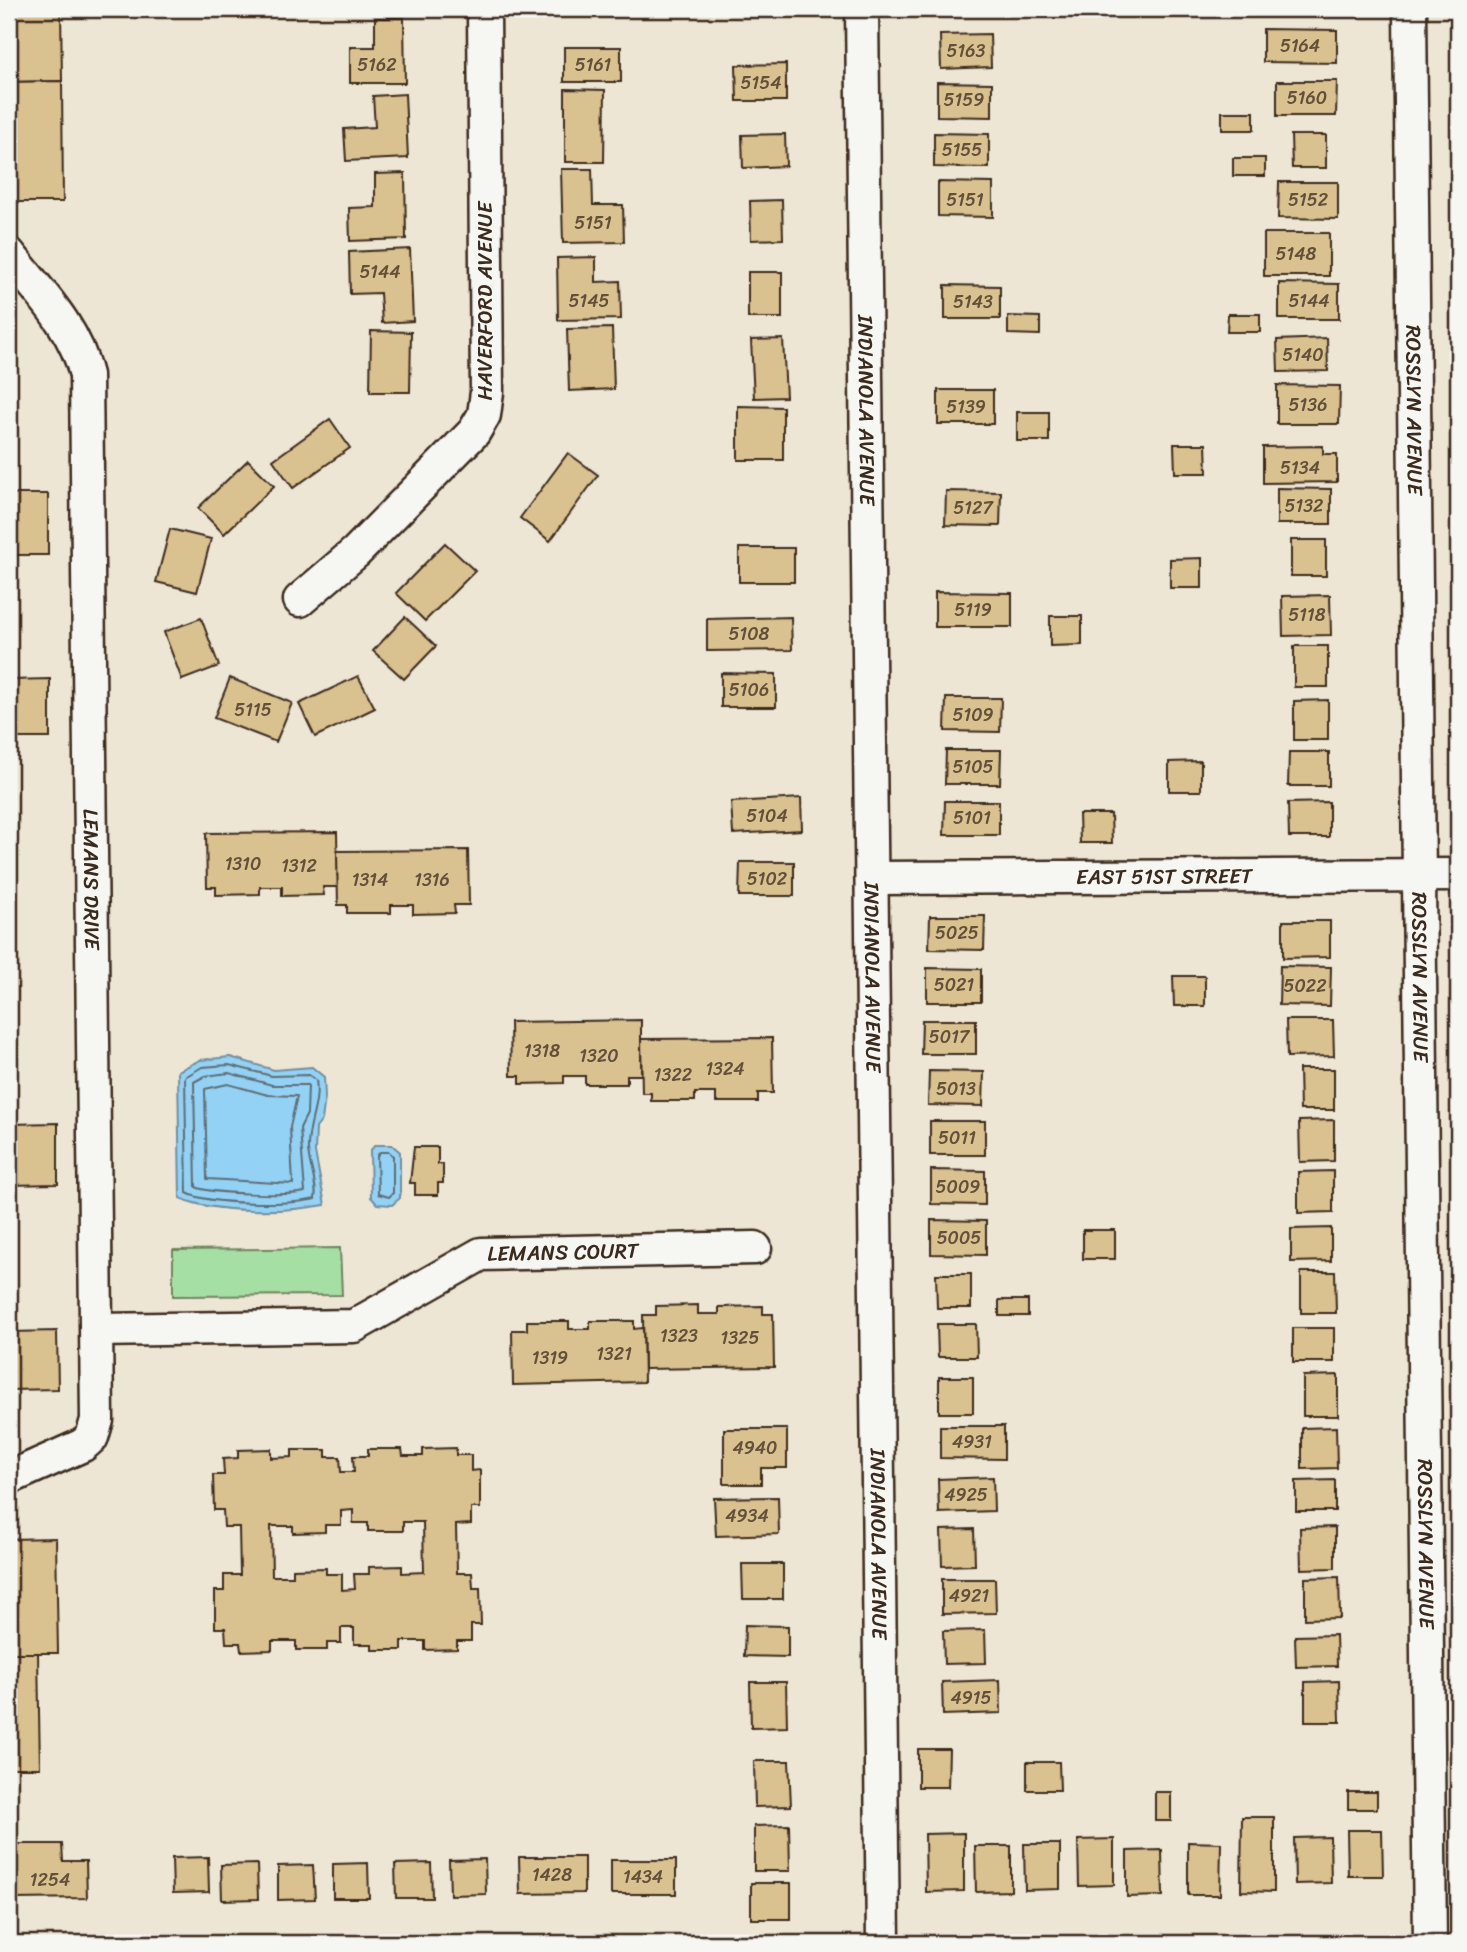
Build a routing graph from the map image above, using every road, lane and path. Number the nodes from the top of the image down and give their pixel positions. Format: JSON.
{"nodes":[{"id":1,"x":484,"y":9,"type":"edge"},
{"id":2,"x":862,"y":9,"type":"edge"},
{"id":3,"x":1410,"y":9,"type":"edge"},
{"id":4,"x":9,"y":254,"type":"edge"},
{"id":5,"x":300,"y":600,"type":"dead end"},
{"id":6,"x":1420,"y":875,"type":"junction"},
{"id":7,"x":1458,"y":875,"type":"edge"},
{"id":8,"x":872,"y":878,"type":"junction"},
{"id":9,"x":755,"y":1248,"type":"dead end"},
{"id":10,"x":97,"y":1330,"type":"junction"},
{"id":11,"x":9,"y":1478,"type":"edge"},
{"id":12,"x":883,"y":1943,"type":"edge"},
{"id":13,"x":1430,"y":1943,"type":"edge"}],
"edges":[{"from":1,"to":5,"type":"street","name":"HAVERFORD AVENUE"},
{"from":2,"to":8,"type":"street","name":"INDIANOLA AVENUE"},
{"from":3,"to":6,"type":"street","name":"ROSSLYN AVENUE"},
{"from":4,"to":10,"type":"street","name":"LEMANS DRIVE"},
{"from":6,"to":7,"type":"street","name":"EAST 51ST STREET"},
{"from":6,"to":8,"type":"street","name":"EAST 51ST STREET"},
{"from":6,"to":13,"type":"street","name":"ROSSLYN AVENUE"},
{"from":8,"to":12,"type":"street","name":"INDIANOLA AVENUE"},
{"from":9,"to":10,"type":"street","name":"LEMANS COURT"},
{"from":10,"to":11,"type":"street","name":"LEMANS DRIVE"}]}
